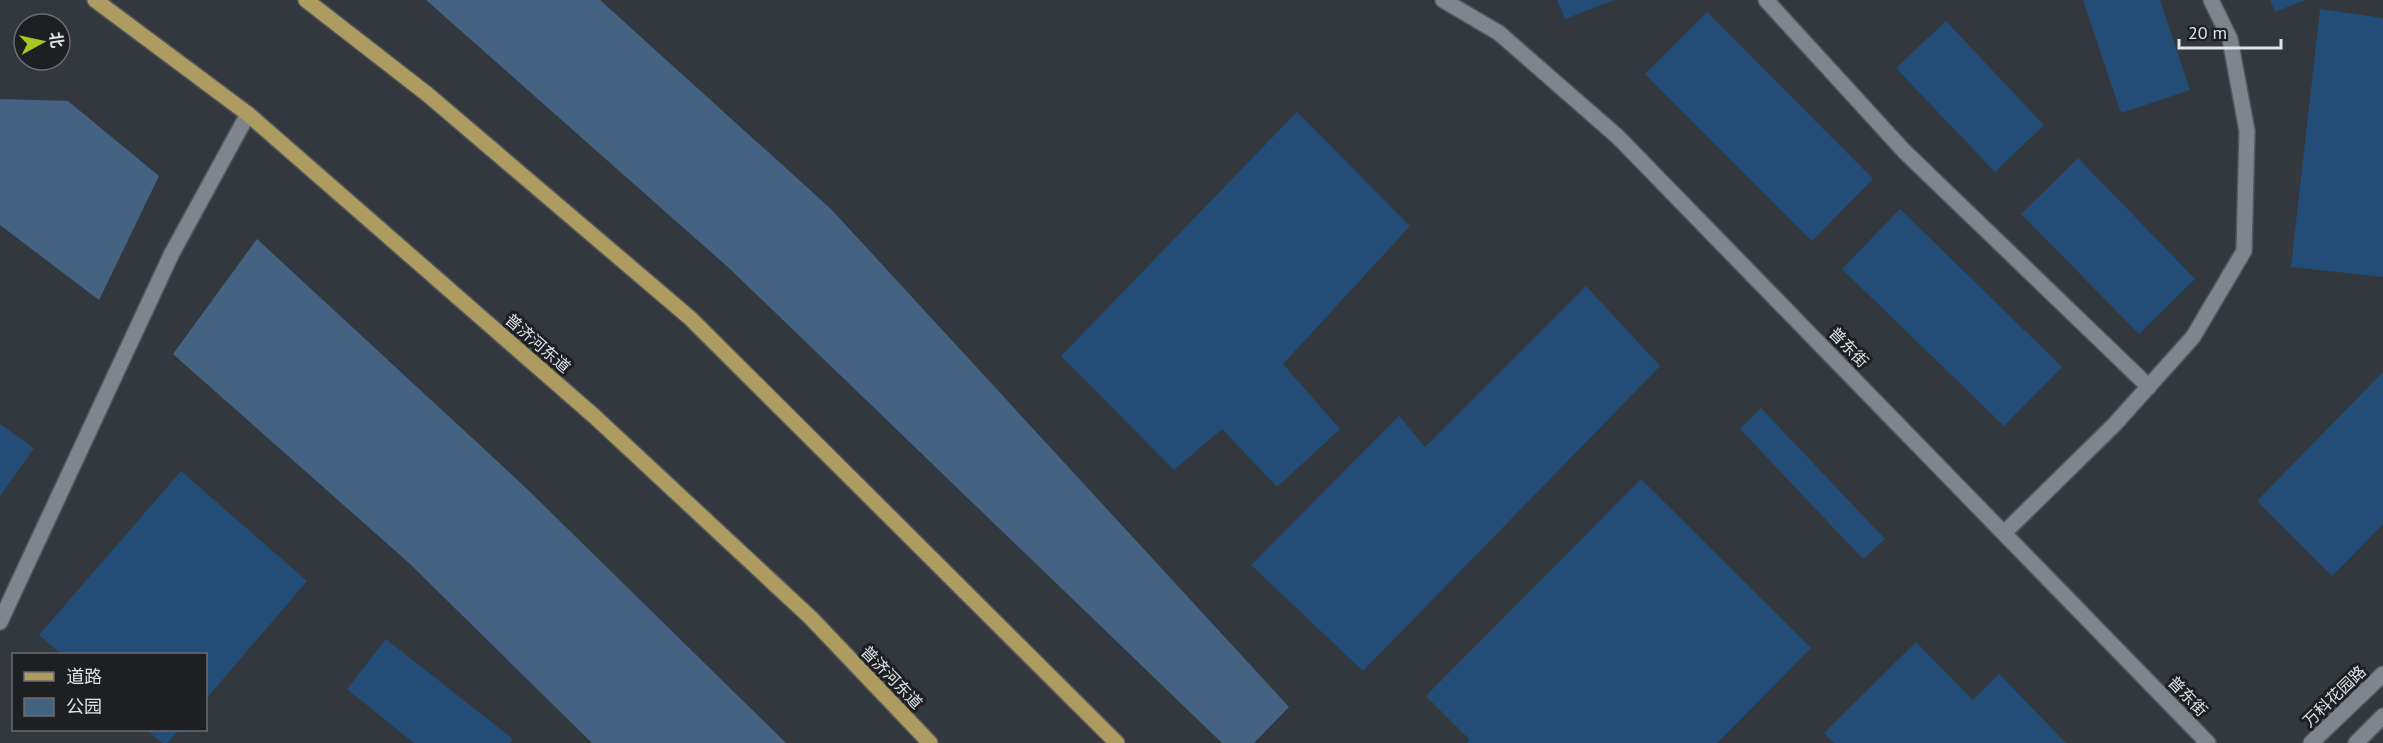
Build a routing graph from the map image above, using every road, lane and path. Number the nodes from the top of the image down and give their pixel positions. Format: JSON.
{"nodes":[{"id":1,"x":95,"y":0,"type":"edge"},
{"id":2,"x":306,"y":0,"type":"edge"},
{"id":3,"x":1443,"y":0,"type":"edge"},
{"id":4,"x":1766,"y":0,"type":"edge"},
{"id":5,"x":2211,"y":0,"type":"edge"},
{"id":6,"x":248,"y":114,"type":"junction"},
{"id":7,"x":2149,"y":387,"type":"junction"},
{"id":8,"x":2005,"y":532,"type":"junction"},
{"id":9,"x":0,"y":622,"type":"edge"},
{"id":10,"x":2383,"y":674,"type":"edge"},
{"id":11,"x":2383,"y":716,"type":"edge"},
{"id":12,"x":930,"y":743,"type":"edge"},
{"id":13,"x":1117,"y":743,"type":"edge"},
{"id":14,"x":2208,"y":743,"type":"edge"},
{"id":15,"x":2311,"y":743,"type":"edge"},
{"id":16,"x":2356,"y":743,"type":"edge"}],
"edges":[{"from":1,"to":6,"type":"main road","name":"普济河东道"},
{"from":2,"to":13,"type":"main road"},
{"from":3,"to":8,"type":"street","name":"普东街"},
{"from":4,"to":7,"type":"street"},
{"from":5,"to":7,"type":"street"},
{"from":6,"to":9,"type":"street"},
{"from":6,"to":12,"type":"main road","name":"普济河东道"},
{"from":7,"to":8,"type":"street"},
{"from":8,"to":14,"type":"street","name":"普东街"},
{"from":10,"to":15,"type":"street","name":"万科花园路"},
{"from":11,"to":16,"type":"street"}]}
